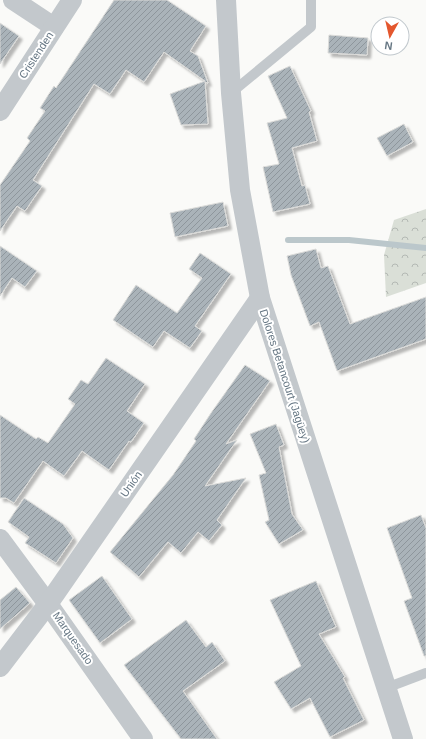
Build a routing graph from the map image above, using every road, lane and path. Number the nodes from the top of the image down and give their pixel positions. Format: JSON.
{"nodes":[{"id":1,"x":13,"y":0,"type":"edge"},
{"id":2,"x":72,"y":0,"type":"edge"},
{"id":3,"x":226,"y":0,"type":"edge"},
{"id":4,"x":311,"y":0,"type":"edge"},
{"id":5,"x":54,"y":27,"type":"junction"},
{"id":6,"x":231,"y":93,"type":"junction"},
{"id":7,"x":0,"y":111,"type":"edge"},
{"id":8,"x":260,"y":298,"type":"junction"},
{"id":9,"x":0,"y":539,"type":"edge"},
{"id":10,"x":48,"y":604,"type":"junction"},
{"id":11,"x":0,"y":667,"type":"edge"},
{"id":12,"x":426,"y":673,"type":"edge"},
{"id":13,"x":386,"y":688,"type":"junction"},
{"id":14,"x":143,"y":739,"type":"edge"},
{"id":15,"x":403,"y":739,"type":"edge"}],
"edges":[{"from":1,"to":5,"type":"street"},
{"from":2,"to":5,"type":"street","name":"Cristenden"},
{"from":3,"to":6,"type":"street","name":"Dolores Betancourt (Jagüey)"},
{"from":4,"to":6,"type":"lane"},
{"from":5,"to":7,"type":"street","name":"Cristenden"},
{"from":6,"to":8,"type":"street","name":"Dolores Betancourt (Jagüey)"},
{"from":8,"to":10,"type":"street","name":"Unión"},
{"from":8,"to":13,"type":"street","name":"Dolores Betancourt (Jagüey)"},
{"from":9,"to":10,"type":"street","name":"Marquesado"},
{"from":10,"to":11,"type":"street","name":"Unión"},
{"from":10,"to":14,"type":"street","name":"Marquesado"},
{"from":12,"to":13,"type":"lane"},
{"from":13,"to":15,"type":"street","name":"Dolores Betancourt (Jagüey)"}]}
